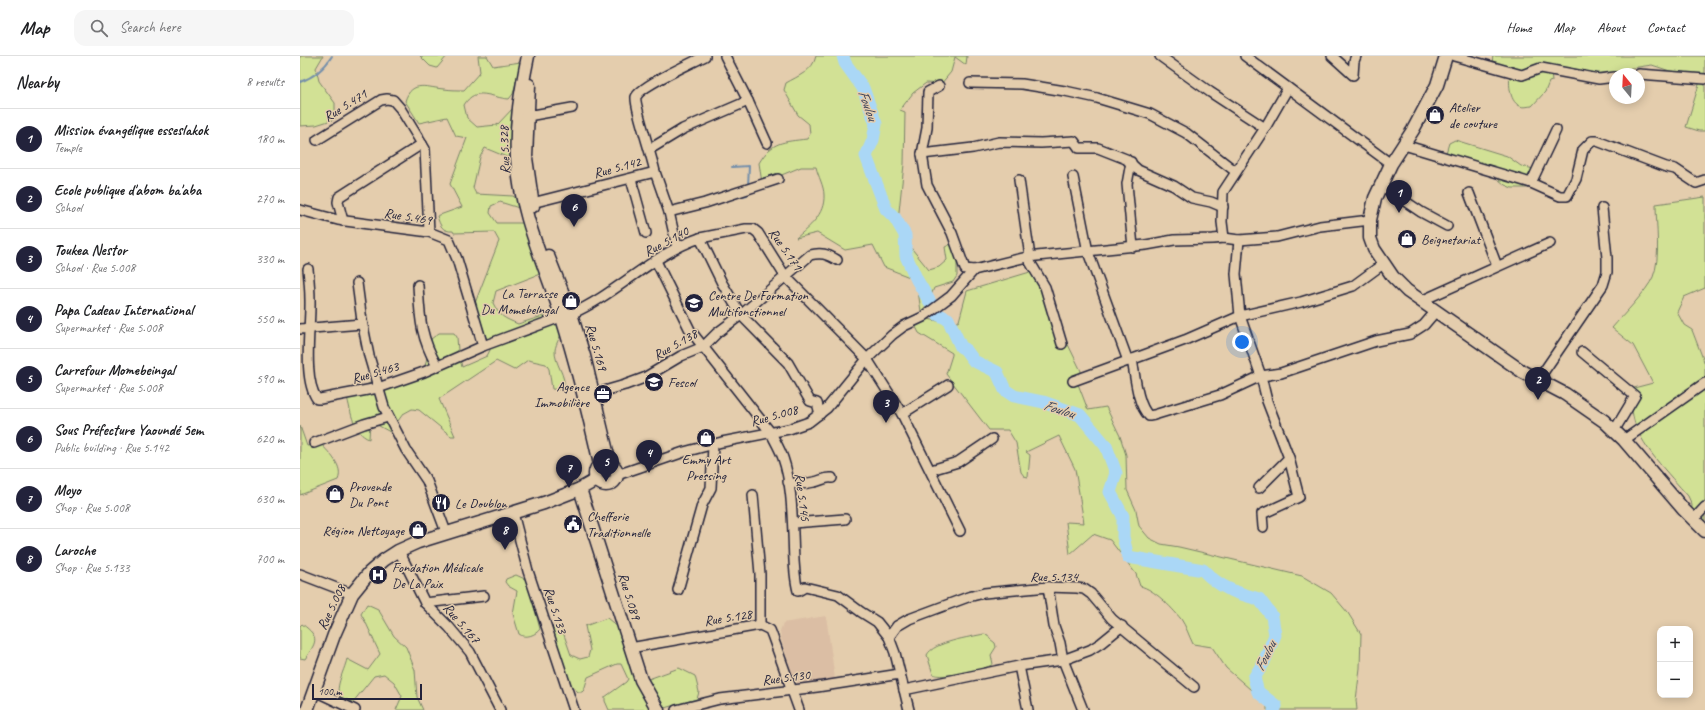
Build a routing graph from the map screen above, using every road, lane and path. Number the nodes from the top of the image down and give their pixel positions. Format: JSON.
{"nodes":[{"id":1,"x":528,"y":56,"type":"edge"},
{"id":2,"x":535,"y":56,"type":"edge"},
{"id":3,"x":705,"y":56,"type":"edge"},
{"id":4,"x":725,"y":56,"type":"edge"},
{"id":5,"x":1160,"y":56,"type":"edge"},
{"id":6,"x":1245,"y":56,"type":"edge"},
{"id":7,"x":1259,"y":56,"type":"edge"},
{"id":8,"x":1332,"y":56,"type":"edge"},
{"id":9,"x":1356,"y":56,"type":"edge"},
{"id":10,"x":1446,"y":56,"type":"edge"},
{"id":11,"x":1454,"y":56,"type":"edge"},
{"id":12,"x":1266,"y":70,"type":"junction"},
{"id":13,"x":1645,"y":74,"type":"edge"},
{"id":14,"x":1609,"y":78,"type":"edge"},
{"id":15,"x":1705,"y":79,"type":"edge"},
{"id":16,"x":970,"y":83,"type":"dead end"},
{"id":17,"x":939,"y":86,"type":"dead end"},
{"id":18,"x":1288,"y":88,"type":"junction"},
{"id":19,"x":748,"y":101,"type":"junction"},
{"id":20,"x":572,"y":108,"type":"dead end"},
{"id":21,"x":528,"y":116,"type":"junction"},
{"id":22,"x":1265,"y":128,"type":"junction"},
{"id":23,"x":1556,"y":130,"type":"dead end"},
{"id":24,"x":317,"y":140,"type":"dead end"},
{"id":25,"x":767,"y":143,"type":"dead end"},
{"id":26,"x":422,"y":144,"type":"junction"},
{"id":27,"x":1404,"y":145,"type":"junction"},
{"id":28,"x":650,"y":149,"type":"junction"},
{"id":29,"x":922,"y":154,"type":"junction"},
{"id":30,"x":1131,"y":162,"type":"junction"},
{"id":31,"x":1391,"y":164,"type":"junction"},
{"id":32,"x":1235,"y":171,"type":"junction"},
{"id":33,"x":655,"y":172,"type":"junction"},
{"id":34,"x":1073,"y":177,"type":"dead end"},
{"id":35,"x":631,"y":179,"type":"junction"},
{"id":36,"x":778,"y":179,"type":"dead end"},
{"id":37,"x":1019,"y":180,"type":"dead end"},
{"id":38,"x":1705,"y":180,"type":"edge"},
{"id":39,"x":1531,"y":183,"type":"junction"},
{"id":40,"x":1382,"y":185,"type":"junction"},
{"id":41,"x":1469,"y":193,"type":"dead end"},
{"id":42,"x":532,"y":203,"type":"junction"},
{"id":43,"x":1223,"y":207,"type":"junction"},
{"id":44,"x":1602,"y":208,"type":"dead end"},
{"id":45,"x":300,"y":210,"type":"edge"},
{"id":46,"x":669,"y":212,"type":"junction"},
{"id":47,"x":1370,"y":220,"type":"junction"},
{"id":48,"x":344,"y":221,"type":"junction"},
{"id":49,"x":1447,"y":226,"type":"dead end"},
{"id":50,"x":429,"y":232,"type":"junction"},
{"id":51,"x":646,"y":233,"type":"dead end"},
{"id":52,"x":700,"y":238,"type":"junction"},
{"id":53,"x":1224,"y":238,"type":"junction"},
{"id":54,"x":1239,"y":240,"type":"junction"},
{"id":55,"x":539,"y":243,"type":"junction"},
{"id":56,"x":1550,"y":243,"type":"dead end"},
{"id":57,"x":1133,"y":246,"type":"junction"},
{"id":58,"x":677,"y":247,"type":"junction"},
{"id":59,"x":1088,"y":252,"type":"junction"},
{"id":60,"x":1029,"y":257,"type":"junction"},
{"id":61,"x":656,"y":260,"type":"junction"},
{"id":62,"x":837,"y":260,"type":"dead end"},
{"id":63,"x":1383,"y":264,"type":"junction"},
{"id":64,"x":1497,"y":266,"type":"junction"},
{"id":65,"x":308,"y":269,"type":"dead end"},
{"id":66,"x":974,"y":270,"type":"junction"},
{"id":67,"x":785,"y":276,"type":"junction"},
{"id":68,"x":357,"y":283,"type":"dead end"},
{"id":69,"x":418,"y":285,"type":"dead end"},
{"id":70,"x":1421,"y":301,"type":"junction"},
{"id":71,"x":1436,"y":311,"type":"junction"},
{"id":72,"x":741,"y":315,"type":"junction"},
{"id":73,"x":566,"y":316,"type":"junction"},
{"id":74,"x":1240,"y":316,"type":"junction"},
{"id":75,"x":362,"y":324,"type":"junction"},
{"id":76,"x":300,"y":329,"type":"edge"},
{"id":77,"x":310,"y":329,"type":"junction"},
{"id":78,"x":1062,"y":344,"type":"dead end"},
{"id":79,"x":483,"y":346,"type":"junction"},
{"id":80,"x":702,"y":347,"type":"junction"},
{"id":81,"x":1582,"y":352,"type":"dead end"},
{"id":82,"x":867,"y":359,"type":"junction"},
{"id":83,"x":1130,"y":360,"type":"junction"},
{"id":84,"x":437,"y":366,"type":"junction"},
{"id":85,"x":1261,"y":376,"type":"junction"},
{"id":86,"x":1538,"y":380,"type":"junction"},
{"id":87,"x":1073,"y":381,"type":"dead end"},
{"id":88,"x":1705,"y":384,"type":"edge"},
{"id":89,"x":948,"y":385,"type":"dead end"},
{"id":90,"x":378,"y":388,"type":"junction"},
{"id":91,"x":594,"y":394,"type":"junction"},
{"id":92,"x":820,"y":414,"type":"junction"},
{"id":93,"x":902,"y":414,"type":"junction"},
{"id":94,"x":388,"y":417,"type":"junction"},
{"id":95,"x":1614,"y":430,"type":"junction"},
{"id":96,"x":771,"y":433,"type":"junction"},
{"id":97,"x":992,"y":438,"type":"dead end"},
{"id":98,"x":1624,"y":440,"type":"junction"},
{"id":99,"x":314,"y":443,"type":"dead end"},
{"id":100,"x":713,"y":445,"type":"junction"},
{"id":101,"x":1290,"y":458,"type":"junction"},
{"id":102,"x":605,"y":464,"type":"junction"},
{"id":103,"x":931,"y":470,"type":"junction"},
{"id":104,"x":617,"y":475,"type":"junction"},
{"id":105,"x":832,"y":478,"type":"dead end"},
{"id":106,"x":599,"y":482,"type":"junction"},
{"id":107,"x":788,"y":482,"type":"junction"},
{"id":108,"x":1259,"y":488,"type":"dead end"},
{"id":109,"x":582,"y":491,"type":"junction"},
{"id":110,"x":753,"y":495,"type":"dead end"},
{"id":111,"x":1705,"y":507,"type":"edge"},
{"id":112,"x":514,"y":517,"type":"junction"},
{"id":113,"x":845,"y":520,"type":"dead end"},
{"id":114,"x":1693,"y":520,"type":"junction"},
{"id":115,"x":793,"y":523,"type":"junction"},
{"id":116,"x":1263,"y":527,"type":"dead end"},
{"id":117,"x":960,"y":531,"type":"dead end"},
{"id":118,"x":1705,"y":531,"type":"edge"},
{"id":119,"x":446,"y":532,"type":"junction"},
{"id":120,"x":401,"y":555,"type":"junction"},
{"id":121,"x":300,"y":574,"type":"edge"},
{"id":122,"x":1048,"y":587,"type":"junction"},
{"id":123,"x":678,"y":590,"type":"dead end"},
{"id":124,"x":352,"y":594,"type":"junction"},
{"id":125,"x":484,"y":596,"type":"dead end"},
{"id":126,"x":425,"y":603,"type":"junction"},
{"id":127,"x":760,"y":625,"type":"junction"},
{"id":128,"x":1122,"y":626,"type":"junction"},
{"id":129,"x":889,"y":637,"type":"junction"},
{"id":130,"x":630,"y":648,"type":"junction"},
{"id":131,"x":1062,"y":660,"type":"junction"},
{"id":132,"x":1019,"y":666,"type":"junction"},
{"id":133,"x":900,"y":674,"type":"junction"},
{"id":134,"x":1194,"y":687,"type":"dead end"},
{"id":135,"x":792,"y":690,"type":"junction"},
{"id":136,"x":904,"y":690,"type":"junction"},
{"id":137,"x":319,"y":693,"type":"junction"},
{"id":138,"x":307,"y":710,"type":"edge"},
{"id":139,"x":313,"y":710,"type":"edge"},
{"id":140,"x":355,"y":710,"type":"edge"},
{"id":141,"x":500,"y":710,"type":"edge"},
{"id":142,"x":574,"y":710,"type":"edge"},
{"id":143,"x":658,"y":710,"type":"edge"},
{"id":144,"x":676,"y":710,"type":"edge"},
{"id":145,"x":799,"y":710,"type":"edge"},
{"id":146,"x":909,"y":710,"type":"edge"},
{"id":147,"x":1028,"y":710,"type":"edge"},
{"id":148,"x":1083,"y":710,"type":"edge"}],
"edges":[{"from":1,"to":55,"type":"main road","name":"Rue 5.328"},
{"from":2,"to":21,"type":"main road","name":"Rue 5.328"},
{"from":3,"to":28,"type":"street"},
{"from":4,"to":19,"type":"street"},
{"from":5,"to":22,"type":"street"},
{"from":6,"to":12,"type":"street"},
{"from":7,"to":12,"type":"street"},
{"from":8,"to":9,"type":"street"},
{"from":10,"to":27,"type":"main road"},
{"from":11,"to":14,"type":"street"},
{"from":12,"to":18,"type":"street"},
{"from":13,"to":15,"type":"street"},
{"from":16,"to":32,"type":"street"},
{"from":17,"to":29,"type":"street"},
{"from":18,"to":22,"type":"street"},
{"from":18,"to":31,"type":"street"},
{"from":19,"to":25,"type":"street"},
{"from":19,"to":28,"type":"street"},
{"from":20,"to":21,"type":"street"},
{"from":21,"to":42,"type":"main road","name":"Rue 5.328"},
{"from":22,"to":32,"type":"street"},
{"from":23,"to":39,"type":"street"},
{"from":24,"to":26,"type":"street","name":"Rue 5.471"},
{"from":26,"to":48,"type":"street"},
{"from":26,"to":50,"type":"street","name":"Rue 5.471"},
{"from":27,"to":31,"type":"main road"},
{"from":27,"to":39,"type":"street"},
{"from":28,"to":33,"type":"street"},
{"from":29,"to":30,"type":"street"},
{"from":29,"to":66,"type":"street"},
{"from":30,"to":43,"type":"street"},
{"from":30,"to":57,"type":"street"},
{"from":31,"to":40,"type":"main road"},
{"from":32,"to":43,"type":"street"},
{"from":33,"to":35,"type":"street","name":"Rue 5.142"},
{"from":33,"to":46,"type":"street","name":"Rue 5.142"},
{"from":34,"to":59,"type":"street"},
{"from":35,"to":42,"type":"street","name":"Rue 5.142"},
{"from":35,"to":51,"type":"street"},
{"from":36,"to":46,"type":"street"},
{"from":37,"to":60,"type":"street"},
{"from":38,"to":39,"type":"street"},
{"from":40,"to":47,"type":"main road"},
{"from":40,"to":49,"type":"street"},
{"from":41,"to":64,"type":"street"},
{"from":42,"to":55,"type":"main road","name":"Rue 5.328"},
{"from":43,"to":53,"type":"street"},
{"from":44,"to":86,"type":"street"},
{"from":45,"to":48,"type":"street","name":"Rue 5.469"},
{"from":46,"to":58,"type":"street","name":"Rue 5.142"},
{"from":47,"to":54,"type":"street"},
{"from":47,"to":63,"type":"main road"},
{"from":48,"to":50,"type":"street","name":"Rue 5.469"},
{"from":50,"to":79,"type":"street","name":"Rue 5.469"},
{"from":52,"to":58,"type":"street","name":"Rue 5.140"},
{"from":52,"to":67,"type":"street","name":"Rue 5.171"},
{"from":52,"to":72,"type":"street","name":"Rue 5.140"},
{"from":53,"to":54,"type":"street"},
{"from":53,"to":57,"type":"street"},
{"from":54,"to":74,"type":"street"},
{"from":55,"to":73,"type":"main road","name":"Rue 5.169"},
{"from":56,"to":64,"type":"street"},
{"from":57,"to":59,"type":"street"},
{"from":58,"to":61,"type":"street","name":"Rue 5.140"},
{"from":59,"to":60,"type":"street"},
{"from":59,"to":83,"type":"street"},
{"from":60,"to":66,"type":"street"},
{"from":60,"to":78,"type":"street"},
{"from":61,"to":73,"type":"street","name":"Rue 5.140"},
{"from":61,"to":80,"type":"street","name":"Rue 5.145"},
{"from":62,"to":67,"type":"street","name":"Rue 5.138"},
{"from":63,"to":70,"type":"main road"},
{"from":63,"to":74,"type":"street"},
{"from":64,"to":70,"type":"street"},
{"from":65,"to":77,"type":"street","name":"Rue 5.463"},
{"from":66,"to":82,"type":"street","name":"Rue 5.008"},
{"from":67,"to":72,"type":"street","name":"Rue 5.138"},
{"from":67,"to":82,"type":"street","name":"Rue 5.171"},
{"from":68,"to":75,"type":"street"},
{"from":69,"to":84,"type":"street"},
{"from":70,"to":71,"type":"main road"},
{"from":71,"to":85,"type":"street"},
{"from":71,"to":86,"type":"main road"},
{"from":72,"to":80,"type":"street","name":"Rue 5.138"},
{"from":72,"to":92,"type":"street","name":"Rue 5.140"},
{"from":73,"to":79,"type":"street","name":"Rue 5.463"},
{"from":73,"to":91,"type":"main road","name":"Rue 5.169"},
{"from":73,"to":102,"type":"main road","name":"Rue 5.169"},
{"from":74,"to":83,"type":"street"},
{"from":74,"to":85,"type":"street"},
{"from":75,"to":77,"type":"street"},
{"from":75,"to":90,"type":"street"},
{"from":76,"to":77,"type":"street"},
{"from":77,"to":90,"type":"street","name":"Rue 5.463"},
{"from":79,"to":84,"type":"street","name":"Rue 5.463"},
{"from":80,"to":91,"type":"street","name":"Rue 5.138"},
{"from":80,"to":96,"type":"street","name":"Rue 5.145"},
{"from":81,"to":95,"type":"street"},
{"from":82,"to":92,"type":"street","name":"Rue 5.008"},
{"from":82,"to":93,"type":"street","name":"Rue 5.171"},
{"from":83,"to":85,"type":"street"},
{"from":83,"to":87,"type":"street"},
{"from":84,"to":90,"type":"street","name":"Rue 5.463"},
{"from":85,"to":101,"type":"street"},
{"from":86,"to":95,"type":"main road"},
{"from":88,"to":98,"type":"street"},
{"from":89,"to":93,"type":"street"},
{"from":90,"to":94,"type":"street"},
{"from":91,"to":102,"type":"main road","name":"Rue 5.169"},
{"from":92,"to":96,"type":"street","name":"Rue 5.008"},
{"from":93,"to":103,"type":"street","name":"Rue 5.171"},
{"from":94,"to":99,"type":"street"},
{"from":94,"to":119,"type":"street"},
{"from":95,"to":98,"type":"main road"},
{"from":96,"to":100,"type":"street","name":"Rue 5.008"},
{"from":96,"to":107,"type":"street","name":"Rue 5.145"},
{"from":97,"to":103,"type":"street"},
{"from":98,"to":114,"type":"main road"},
{"from":100,"to":104,"type":"street","name":"Rue 5.008"},
{"from":100,"to":123,"type":"street"},
{"from":101,"to":108,"type":"street"},
{"from":101,"to":116,"type":"street"},
{"from":102,"to":104,"type":"main road"},
{"from":102,"to":106,"type":"main road"},
{"from":103,"to":117,"type":"street","name":"Rue 5.171"},
{"from":104,"to":106,"type":"main road"},
{"from":105,"to":107,"type":"street"},
{"from":106,"to":109,"type":"main road","name":"Rue 5.008"},
{"from":107,"to":115,"type":"street","name":"Rue 5.145"},
{"from":109,"to":112,"type":"main road","name":"Rue 5.008"},
{"from":109,"to":119,"type":"main road","name":"Rue 5.008"},
{"from":109,"to":130,"type":"main road","name":"Rue 5.089"},
{"from":110,"to":127,"type":"street"},
{"from":111,"to":114,"type":"street"},
{"from":112,"to":120,"type":"main road","name":"Rue 5.008"},
{"from":112,"to":142,"type":"street","name":"Rue 5.133"},
{"from":113,"to":115,"type":"street"},
{"from":114,"to":118,"type":"main road"},
{"from":115,"to":129,"type":"street","name":"Rue 5.145"},
{"from":119,"to":124,"type":"main road","name":"Rue 5.008"},
{"from":120,"to":126,"type":"street","name":"Rue 5.167"},
{"from":120,"to":137,"type":"main road","name":"Rue 5.008"},
{"from":121,"to":124,"type":"street"},
{"from":122,"to":128,"type":"street","name":"Rue 5.134"},
{"from":122,"to":129,"type":"street","name":"Rue 5.134"},
{"from":122,"to":131,"type":"street"},
{"from":124,"to":138,"type":"main road","name":"Rue 5.008"},
{"from":125,"to":126,"type":"street"},
{"from":126,"to":141,"type":"street","name":"Rue 5.167"},
{"from":127,"to":130,"type":"street","name":"Rue 5.128"},
{"from":127,"to":135,"type":"street","name":"Rue 5.128"},
{"from":128,"to":131,"type":"street"},
{"from":128,"to":134,"type":"street","name":"Rue 5.134"},
{"from":129,"to":133,"type":"street","name":"Rue 5.145"},
{"from":130,"to":143,"type":"main road","name":"Rue 5.089"},
{"from":131,"to":132,"type":"street"},
{"from":131,"to":148,"type":"street"},
{"from":132,"to":136,"type":"street"},
{"from":132,"to":147,"type":"street"},
{"from":133,"to":135,"type":"street","name":"Rue 5.130"},
{"from":133,"to":136,"type":"street","name":"Rue 5.145"},
{"from":135,"to":144,"type":"street","name":"Rue 5.130"},
{"from":135,"to":145,"type":"street","name":"Rue 5.128"},
{"from":136,"to":146,"type":"street","name":"Rue 5.145"},
{"from":137,"to":139,"type":"main road","name":"Rue 5.008"},
{"from":137,"to":140,"type":"street"}]}
